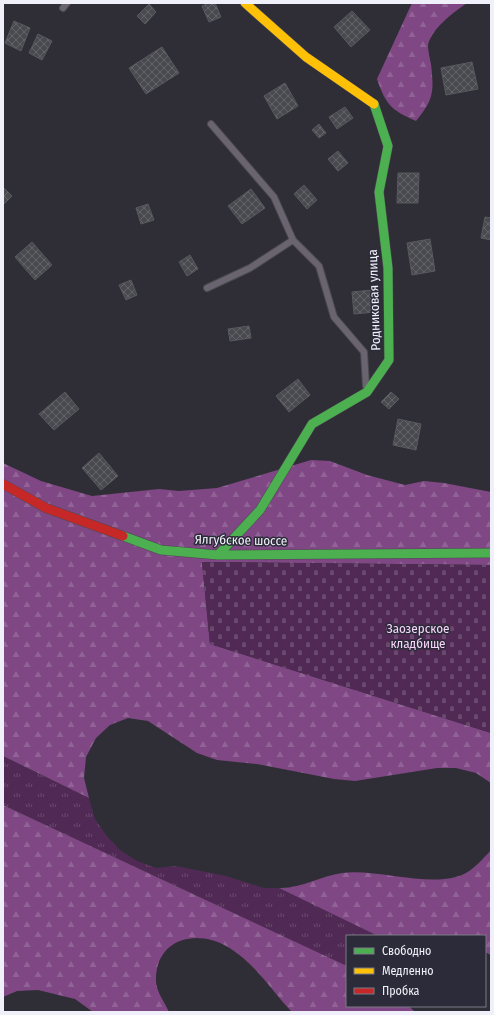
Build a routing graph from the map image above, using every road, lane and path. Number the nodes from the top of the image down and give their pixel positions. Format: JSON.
{"nodes":[{"id":1,"x":245,"y":3,"type":"edge"},
{"id":2,"x":210,"y":124,"type":"dead end"},
{"id":3,"x":293,"y":240,"type":"junction"},
{"id":4,"x":207,"y":288,"type":"dead end"},
{"id":5,"x":367,"y":392,"type":"junction"},
{"id":6,"x":3,"y":484,"type":"edge"},
{"id":7,"x":491,"y":553,"type":"edge"},
{"id":8,"x":218,"y":555,"type":"junction"}],
"edges":[{"from":1,"to":5,"type":"street","name":"Родниковая улица"},
{"from":2,"to":3,"type":"lane"},
{"from":3,"to":4,"type":"lane"},
{"from":3,"to":5,"type":"lane"},
{"from":5,"to":8,"type":"street","name":"Родниковая улица"},
{"from":6,"to":8,"type":"street","name":"Ялгубское шоссе"},
{"from":7,"to":8,"type":"street","name":"Ялгубское шоссе"}]}
